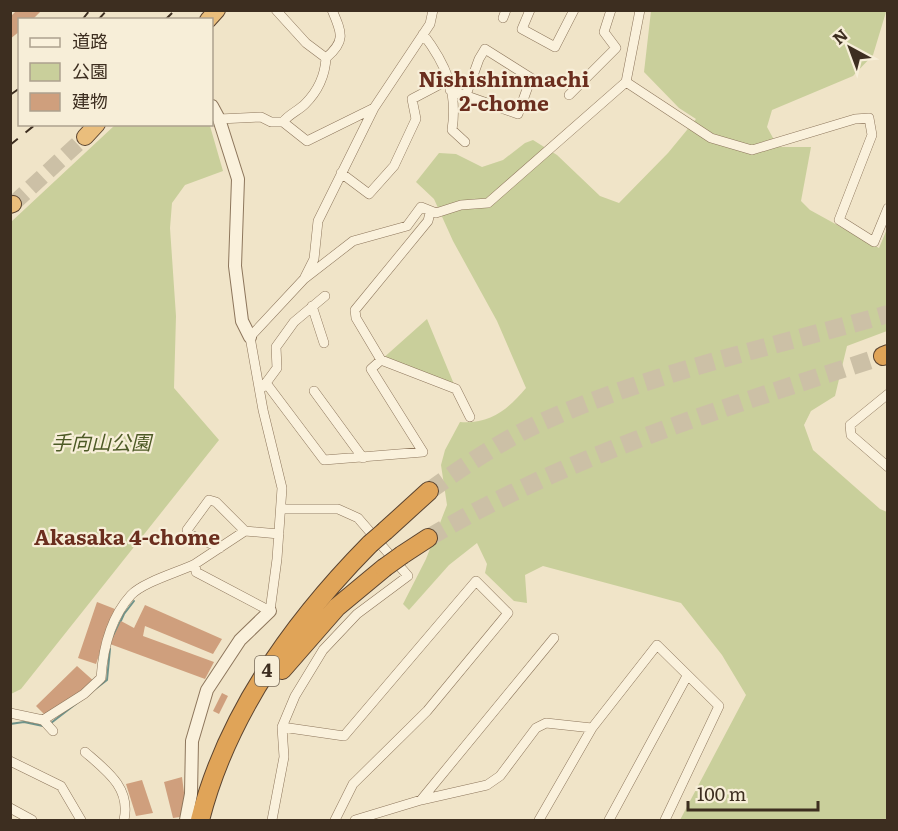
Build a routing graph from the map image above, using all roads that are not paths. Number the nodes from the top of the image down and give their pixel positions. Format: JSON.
{"nodes":[{"id":1,"x":276,"y":10,"type":"edge"},
{"id":2,"x":332,"y":10,"type":"edge"},
{"id":3,"x":433,"y":10,"type":"edge"},
{"id":4,"x":530,"y":10,"type":"edge"},
{"id":5,"x":574,"y":10,"type":"edge"},
{"id":6,"x":611,"y":10,"type":"edge"},
{"id":7,"x":640,"y":10,"type":"edge"},
{"id":8,"x":423,"y":34,"type":"junction"},
{"id":9,"x":326,"y":58,"type":"junction"},
{"id":10,"x":627,"y":82,"type":"junction"},
{"id":11,"x":449,"y":85,"type":"junction"},
{"id":12,"x":466,"y":95,"type":"dead end"},
{"id":13,"x":569,"y":95,"type":"dead end"},
{"id":14,"x":213,"y":108,"type":"edge"},
{"id":15,"x":374,"y":108,"type":"junction"},
{"id":16,"x":219,"y":119,"type":"junction"},
{"id":17,"x":283,"y":122,"type":"junction"},
{"id":18,"x":95,"y":126,"type":"edge"},
{"id":19,"x":85,"y":137,"type":"tunnel mouth"},
{"id":20,"x":465,"y":142,"type":"dead end"},
{"id":21,"x":341,"y":173,"type":"junction"},
{"id":22,"x":888,"y":208,"type":"edge"},
{"id":23,"x":430,"y":213,"type":"junction"},
{"id":24,"x":304,"y":279,"type":"junction"},
{"id":25,"x":324,"y":296,"type":"dead end"},
{"id":26,"x":312,"y":306,"type":"junction"},
{"id":27,"x":250,"y":337,"type":"junction"},
{"id":28,"x":324,"y":343,"type":"dead end"},
{"id":29,"x":381,"y":360,"type":"junction"},
{"id":30,"x":266,"y":383,"type":"junction"},
{"id":31,"x":314,"y":391,"type":"dead end"},
{"id":32,"x":260,"y":392,"type":"junction"},
{"id":33,"x":888,"y":394,"type":"edge"},
{"id":34,"x":470,"y":417,"type":"dead end"},
{"id":35,"x":363,"y":458,"type":"junction"},
{"id":36,"x":888,"y":467,"type":"edge"},
{"id":37,"x":429,"y":491,"type":"tunnel mouth"},
{"id":38,"x":281,"y":509,"type":"junction"},
{"id":39,"x":245,"y":531,"type":"junction"},
{"id":40,"x":279,"y":534,"type":"junction"},
{"id":41,"x":428,"y":538,"type":"tunnel mouth"},
{"id":42,"x":220,"y":548,"type":"junction"},
{"id":43,"x":195,"y":564,"type":"junction"},
{"id":44,"x":313,"y":609,"type":"junction"},
{"id":45,"x":270,"y":611,"type":"junction"},
{"id":46,"x":554,"y":638,"type":"dead end"},
{"id":47,"x":276,"y":640,"type":"dead end"},
{"id":48,"x":687,"y":676,"type":"junction"},
{"id":49,"x":10,"y":713,"type":"edge"},
{"id":50,"x":43,"y":720,"type":"junction"},
{"id":51,"x":282,"y":727,"type":"junction"},
{"id":52,"x":592,"y":728,"type":"junction"},
{"id":53,"x":52,"y":730,"type":"dead end"},
{"id":54,"x":85,"y":752,"type":"dead end"},
{"id":55,"x":210,"y":758,"type":"dead end"},
{"id":56,"x":10,"y":760,"type":"edge"},
{"id":57,"x":206,"y":797,"type":"junction"},
{"id":58,"x":421,"y":800,"type":"junction"},
{"id":59,"x":10,"y":808,"type":"edge"},
{"id":60,"x":32,"y":820,"type":"edge"},
{"id":61,"x":81,"y":820,"type":"edge"},
{"id":62,"x":124,"y":820,"type":"edge"},
{"id":63,"x":186,"y":820,"type":"edge"},
{"id":64,"x":200,"y":820,"type":"edge"},
{"id":65,"x":211,"y":820,"type":"edge"},
{"id":66,"x":272,"y":820,"type":"edge"},
{"id":67,"x":335,"y":820,"type":"edge"},
{"id":68,"x":355,"y":820,"type":"edge"},
{"id":69,"x":539,"y":820,"type":"edge"},
{"id":70,"x":609,"y":820,"type":"edge"},
{"id":71,"x":664,"y":820,"type":"edge"}],
"edges":[{"from":1,"to":9,"type":"street"},
{"from":2,"to":9,"type":"street"},
{"from":3,"to":8,"type":"street"},
{"from":4,"to":5,"type":"street"},
{"from":6,"to":13,"type":"street"},
{"from":7,"to":10,"type":"street"},
{"from":8,"to":11,"type":"street"},
{"from":8,"to":15,"type":"street"},
{"from":9,"to":17,"type":"street"},
{"from":10,"to":22,"type":"street"},
{"from":10,"to":23,"type":"street"},
{"from":11,"to":12,"type":"street"},
{"from":11,"to":20,"type":"street"},
{"from":11,"to":21,"type":"street"},
{"from":14,"to":16,"type":"street"},
{"from":15,"to":17,"type":"street"},
{"from":15,"to":21,"type":"street"},
{"from":16,"to":17,"type":"street"},
{"from":16,"to":27,"type":"street"},
{"from":18,"to":19,"type":"highway"},
{"from":21,"to":24,"type":"street"},
{"from":23,"to":24,"type":"street"},
{"from":23,"to":29,"type":"street"},
{"from":24,"to":27,"type":"street"},
{"from":25,"to":26,"type":"street"},
{"from":26,"to":28,"type":"street"},
{"from":26,"to":30,"type":"street"},
{"from":27,"to":32,"type":"street"},
{"from":29,"to":34,"type":"street"},
{"from":29,"to":35,"type":"street"},
{"from":30,"to":32,"type":"street"},
{"from":30,"to":35,"type":"street"},
{"from":31,"to":35,"type":"street"},
{"from":32,"to":38,"type":"street"},
{"from":33,"to":36,"type":"street"},
{"from":37,"to":44,"type":"highway","number":"4","bridge":true},
{"from":38,"to":40,"type":"street"},
{"from":38,"to":51,"type":"street"},
{"from":39,"to":40,"type":"street"},
{"from":39,"to":42,"type":"street"},
{"from":39,"to":42,"type":"street"},
{"from":40,"to":45,"type":"street"},
{"from":41,"to":65,"type":"highway","number":"4","bridge":true},
{"from":42,"to":43,"type":"street"},
{"from":43,"to":45,"type":"street"},
{"from":43,"to":50,"type":"street"},
{"from":44,"to":47,"type":"highway"},
{"from":44,"to":57,"type":"highway","number":"4"},
{"from":45,"to":63,"type":"street"},
{"from":46,"to":58,"type":"street"},
{"from":48,"to":52,"type":"street"},
{"from":48,"to":70,"type":"street"},
{"from":48,"to":71,"type":"street"},
{"from":49,"to":50,"type":"street"},
{"from":50,"to":53,"type":"street"},
{"from":51,"to":66,"type":"street"},
{"from":51,"to":67,"type":"street"},
{"from":52,"to":58,"type":"street"},
{"from":52,"to":69,"type":"street"},
{"from":54,"to":62,"type":"street"},
{"from":55,"to":57,"type":"highway"},
{"from":56,"to":61,"type":"street"},
{"from":57,"to":64,"type":"highway","number":"4"},
{"from":58,"to":68,"type":"street"},
{"from":59,"to":60,"type":"street"}]}
